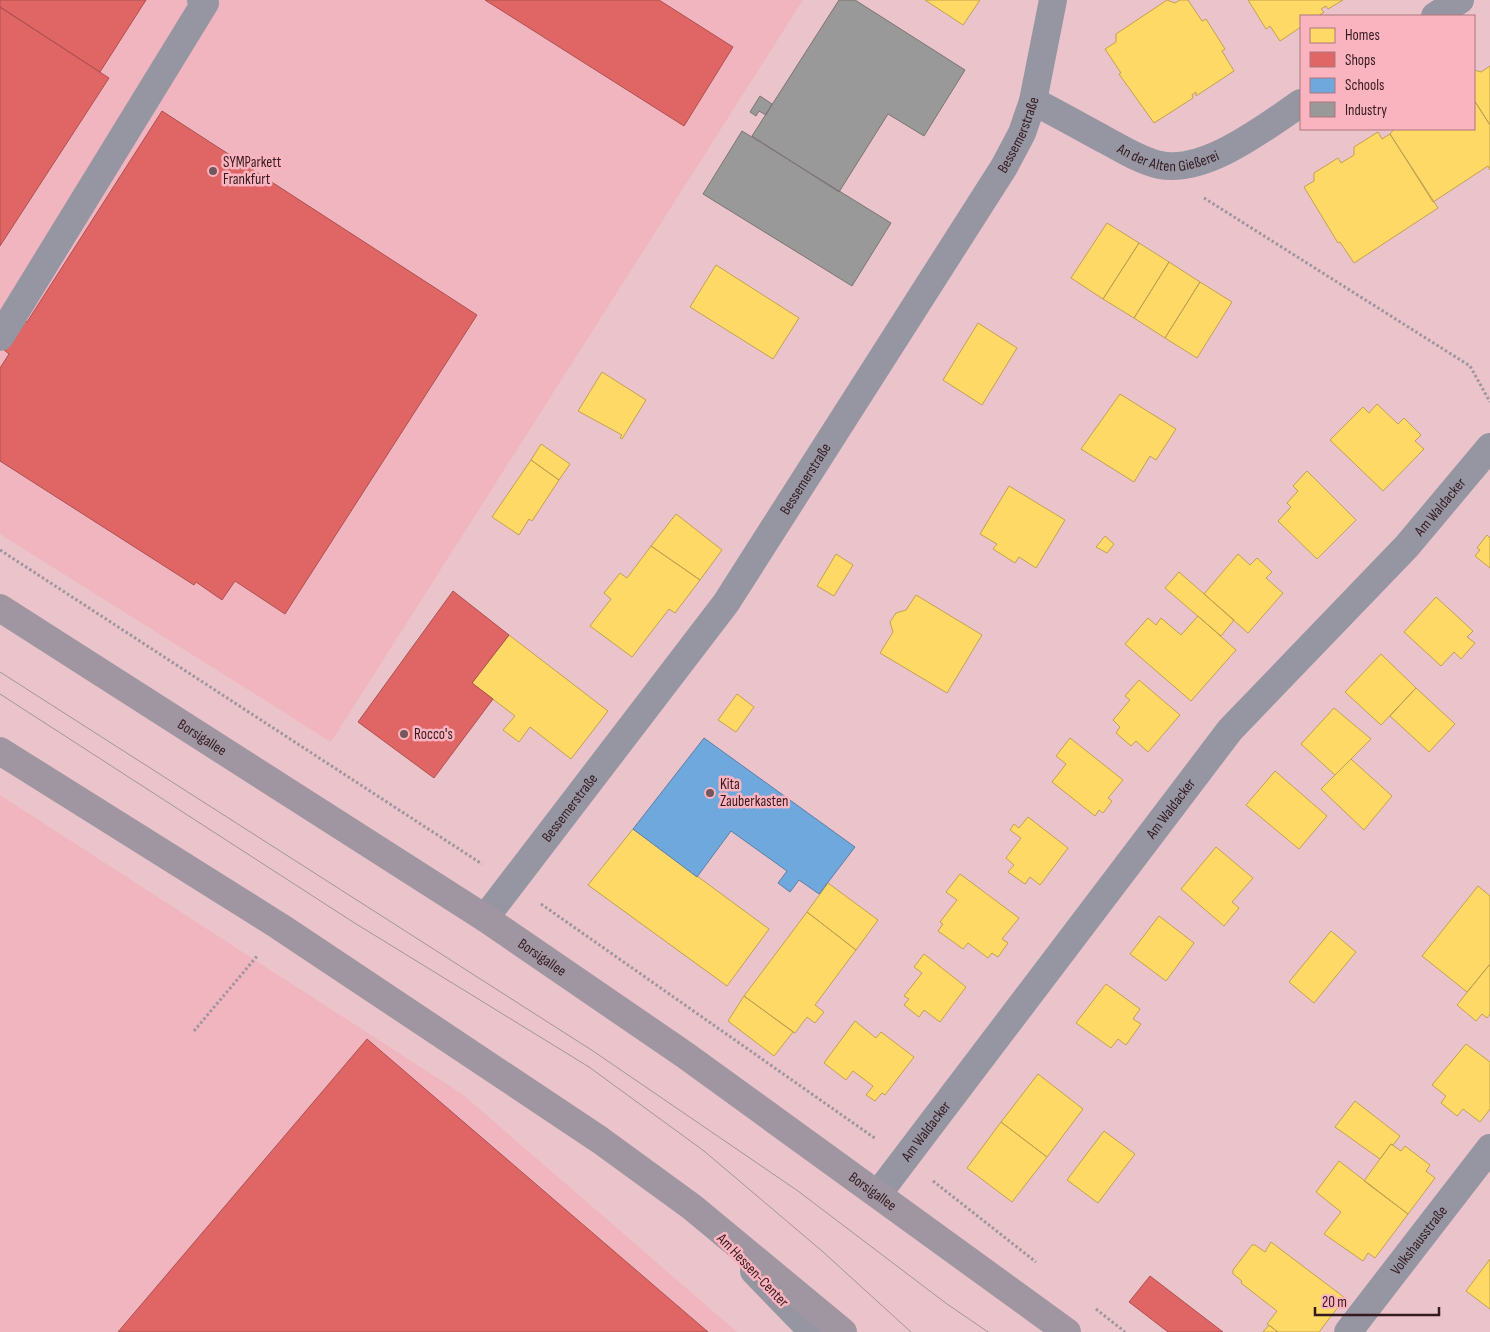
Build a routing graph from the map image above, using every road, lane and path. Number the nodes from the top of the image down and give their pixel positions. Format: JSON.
{"nodes":[{"id":1,"x":201,"y":0,"type":"edge"},
{"id":2,"x":1053,"y":0,"type":"edge"},
{"id":3,"x":1460,"y":0,"type":"edge"},
{"id":4,"x":1437,"y":15,"type":"edge"},
{"id":5,"x":1033,"y":101,"type":"junction"},
{"id":6,"x":1300,"y":104,"type":"edge"},
{"id":7,"x":1180,"y":165,"type":"junction"},
{"id":8,"x":0,"y":337,"type":"edge"},
{"id":9,"x":1490,"y":402,"type":"edge"},
{"id":10,"x":1490,"y":447,"type":"edge"},
{"id":11,"x":0,"y":608,"type":"edge"},
{"id":12,"x":0,"y":751,"type":"edge"},
{"id":13,"x":484,"y":918,"type":"junction"},
{"id":14,"x":262,"y":951,"type":"dead end"},
{"id":15,"x":194,"y":1031,"type":"dead end"},
{"id":16,"x":1490,"y":1148,"type":"edge"},
{"id":17,"x":878,"y":1194,"type":"junction"},
{"id":18,"x":692,"y":1207,"type":"junction"},
{"id":19,"x":813,"y":1332,"type":"edge"},
{"id":20,"x":843,"y":1332,"type":"edge"},
{"id":21,"x":1067,"y":1332,"type":"edge"},
{"id":22,"x":1348,"y":1332,"type":"edge"}],
"edges":[{"from":1,"to":8,"type":"street"},
{"from":2,"to":5,"type":"street","name":"Bessemerstraße"},
{"from":3,"to":4,"type":"street"},
{"from":5,"to":7,"type":"street","name":"An der Alten Gießerei"},
{"from":5,"to":13,"type":"street","name":"Bessemerstraße"},
{"from":6,"to":7,"type":"street","name":"An der Alten Gießerei"},
{"from":7,"to":9,"type":"path"},
{"from":10,"to":17,"type":"street","name":"Am Waldacker"},
{"from":11,"to":13,"type":"main road","name":"Borsigallee"},
{"from":12,"to":18,"type":"main road"},
{"from":13,"to":17,"type":"main road","name":"Borsigallee"},
{"from":14,"to":15,"type":"path"},
{"from":16,"to":22,"type":"street","name":"Volkshausstraße"},
{"from":17,"to":21,"type":"main road","name":"Borsigallee"},
{"from":18,"to":19,"type":"street","name":"Am Hessen-Center"},
{"from":18,"to":20,"type":"main road"}]}
